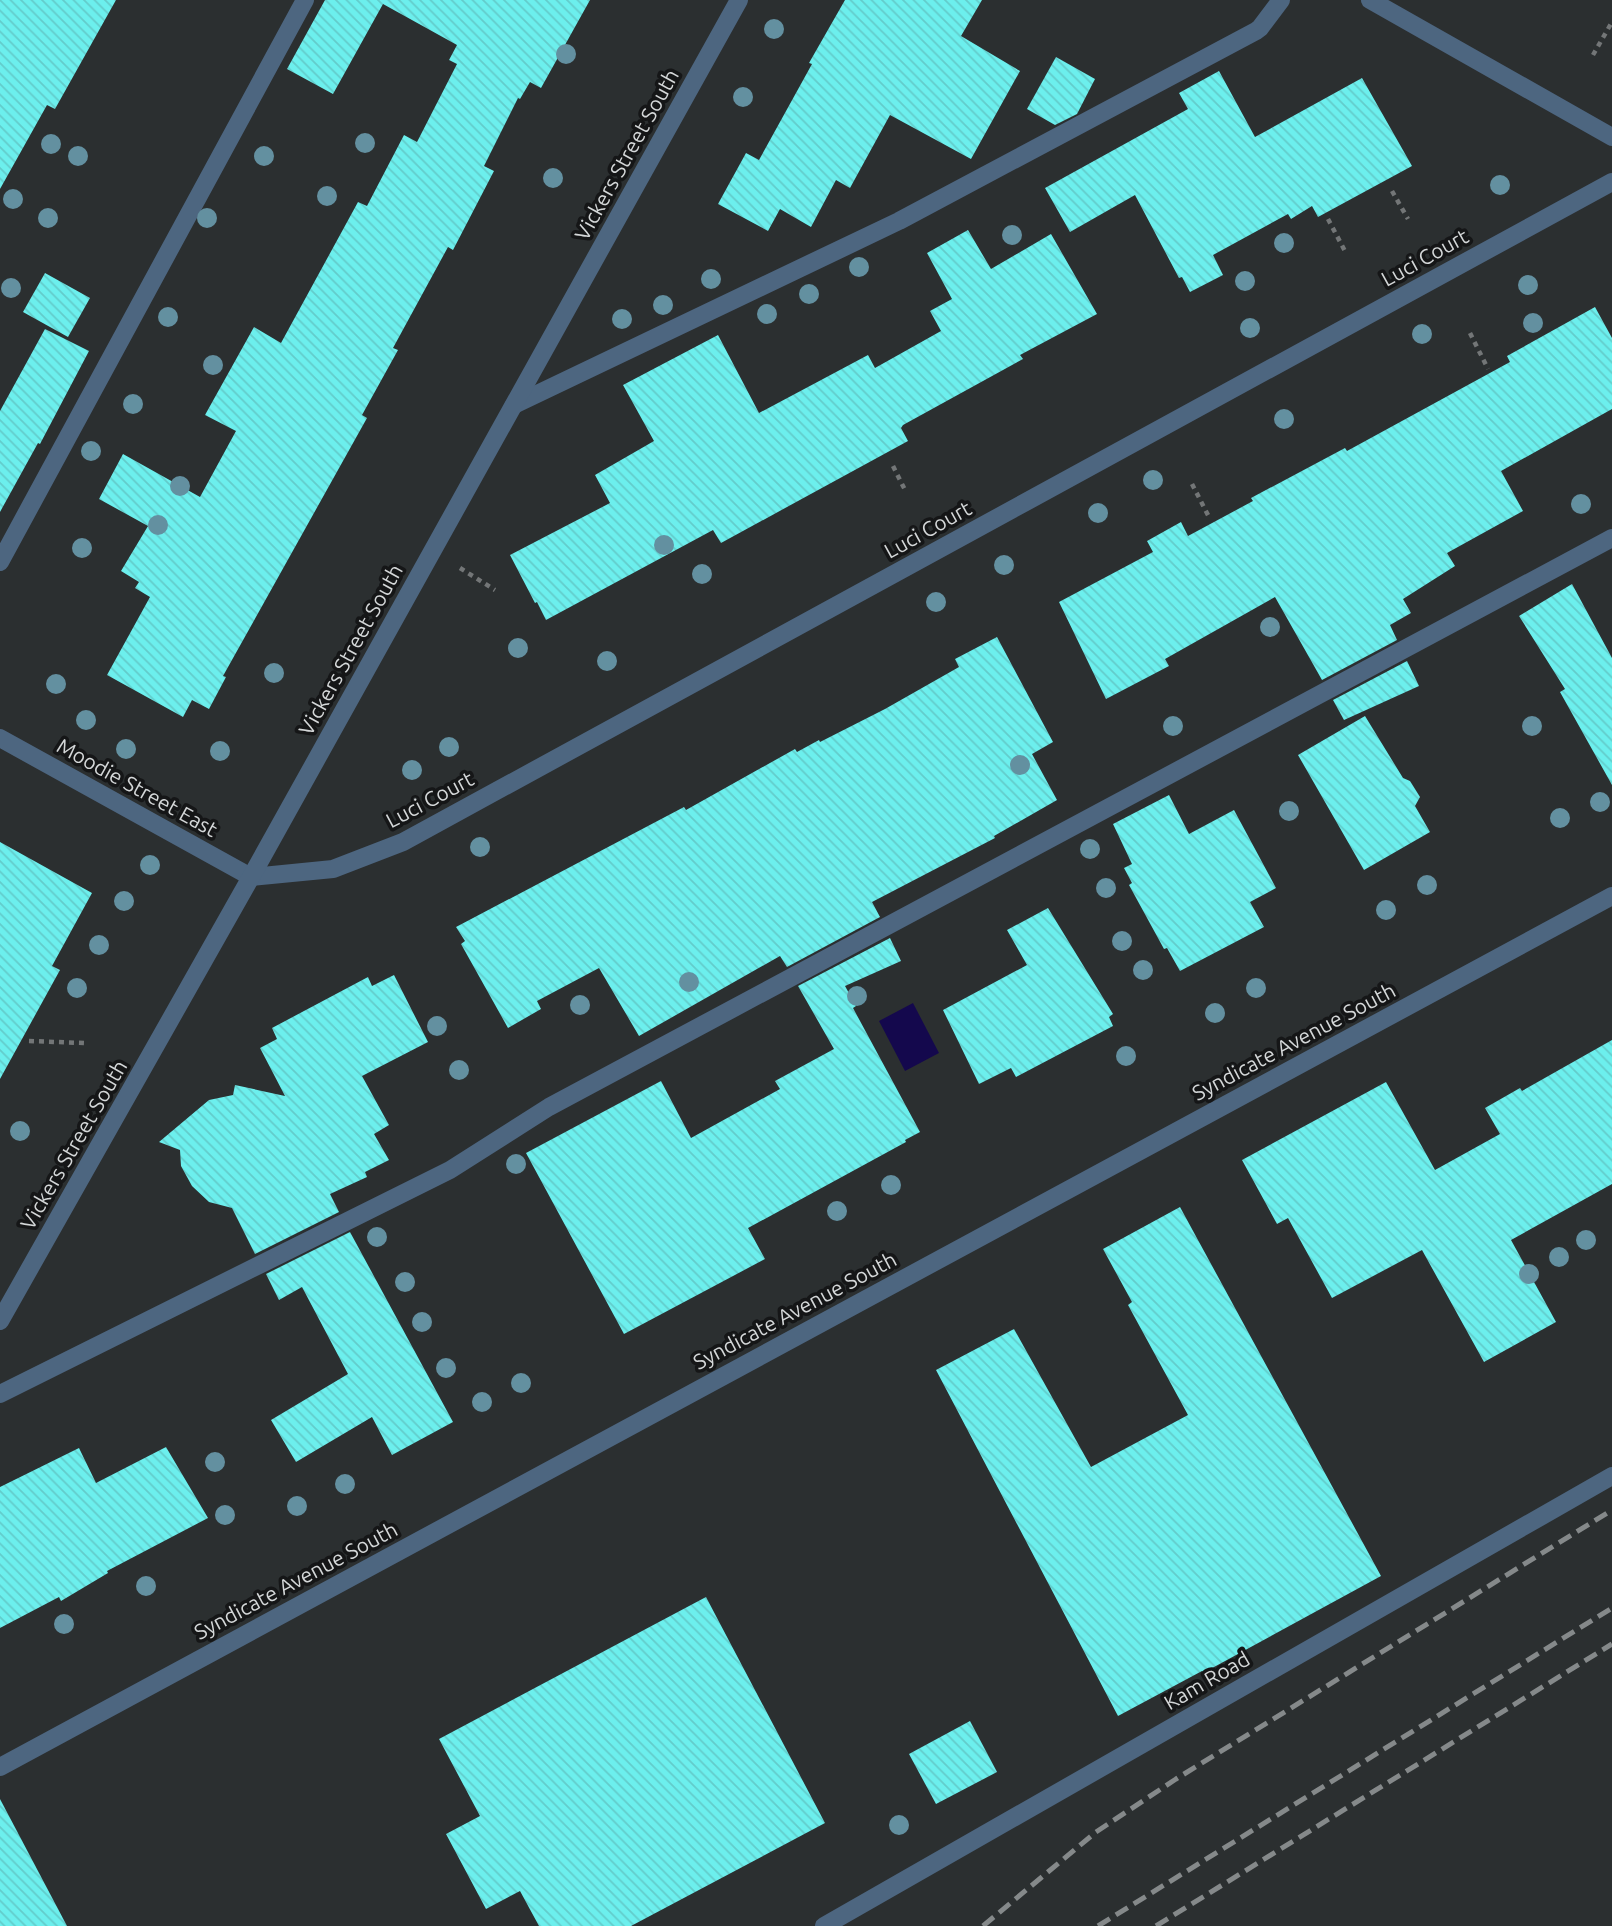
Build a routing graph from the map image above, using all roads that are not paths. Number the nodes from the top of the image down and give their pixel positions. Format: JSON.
{"nodes":[{"id":1,"x":305,"y":0,"type":"edge"},
{"id":2,"x":739,"y":0,"type":"edge"},
{"id":3,"x":1281,"y":0,"type":"edge"},
{"id":4,"x":1381,"y":3,"type":"edge"},
{"id":5,"x":1612,"y":137,"type":"edge"},
{"id":6,"x":1612,"y":183,"type":"edge"},
{"id":7,"x":514,"y":405,"type":"junction"},
{"id":8,"x":1612,"y":538,"type":"edge"},
{"id":9,"x":0,"y":562,"type":"edge"},
{"id":10,"x":0,"y":738,"type":"edge"},
{"id":11,"x":251,"y":877,"type":"junction"},
{"id":12,"x":1612,"y":897,"type":"edge"},
{"id":13,"x":0,"y":1321,"type":"edge"},
{"id":14,"x":0,"y":1394,"type":"edge"},
{"id":15,"x":1612,"y":1476,"type":"edge"},
{"id":16,"x":0,"y":1767,"type":"edge"},
{"id":17,"x":824,"y":1926,"type":"edge"}],
"edges":[{"from":1,"to":9,"type":"street"},
{"from":2,"to":7,"type":"street","name":"Vickers Street South"},
{"from":3,"to":7,"type":"street"},
{"from":4,"to":5,"type":"street"},
{"from":6,"to":11,"type":"street","name":"Luci Court"},
{"from":7,"to":11,"type":"street","name":"Vickers Street South"},
{"from":8,"to":14,"type":"street"},
{"from":10,"to":11,"type":"street","name":"Moodie Street East"},
{"from":11,"to":13,"type":"street","name":"Vickers Street South"},
{"from":12,"to":16,"type":"street","name":"Syndicate Avenue South"},
{"from":15,"to":17,"type":"street","name":"Kam Road"}]}
